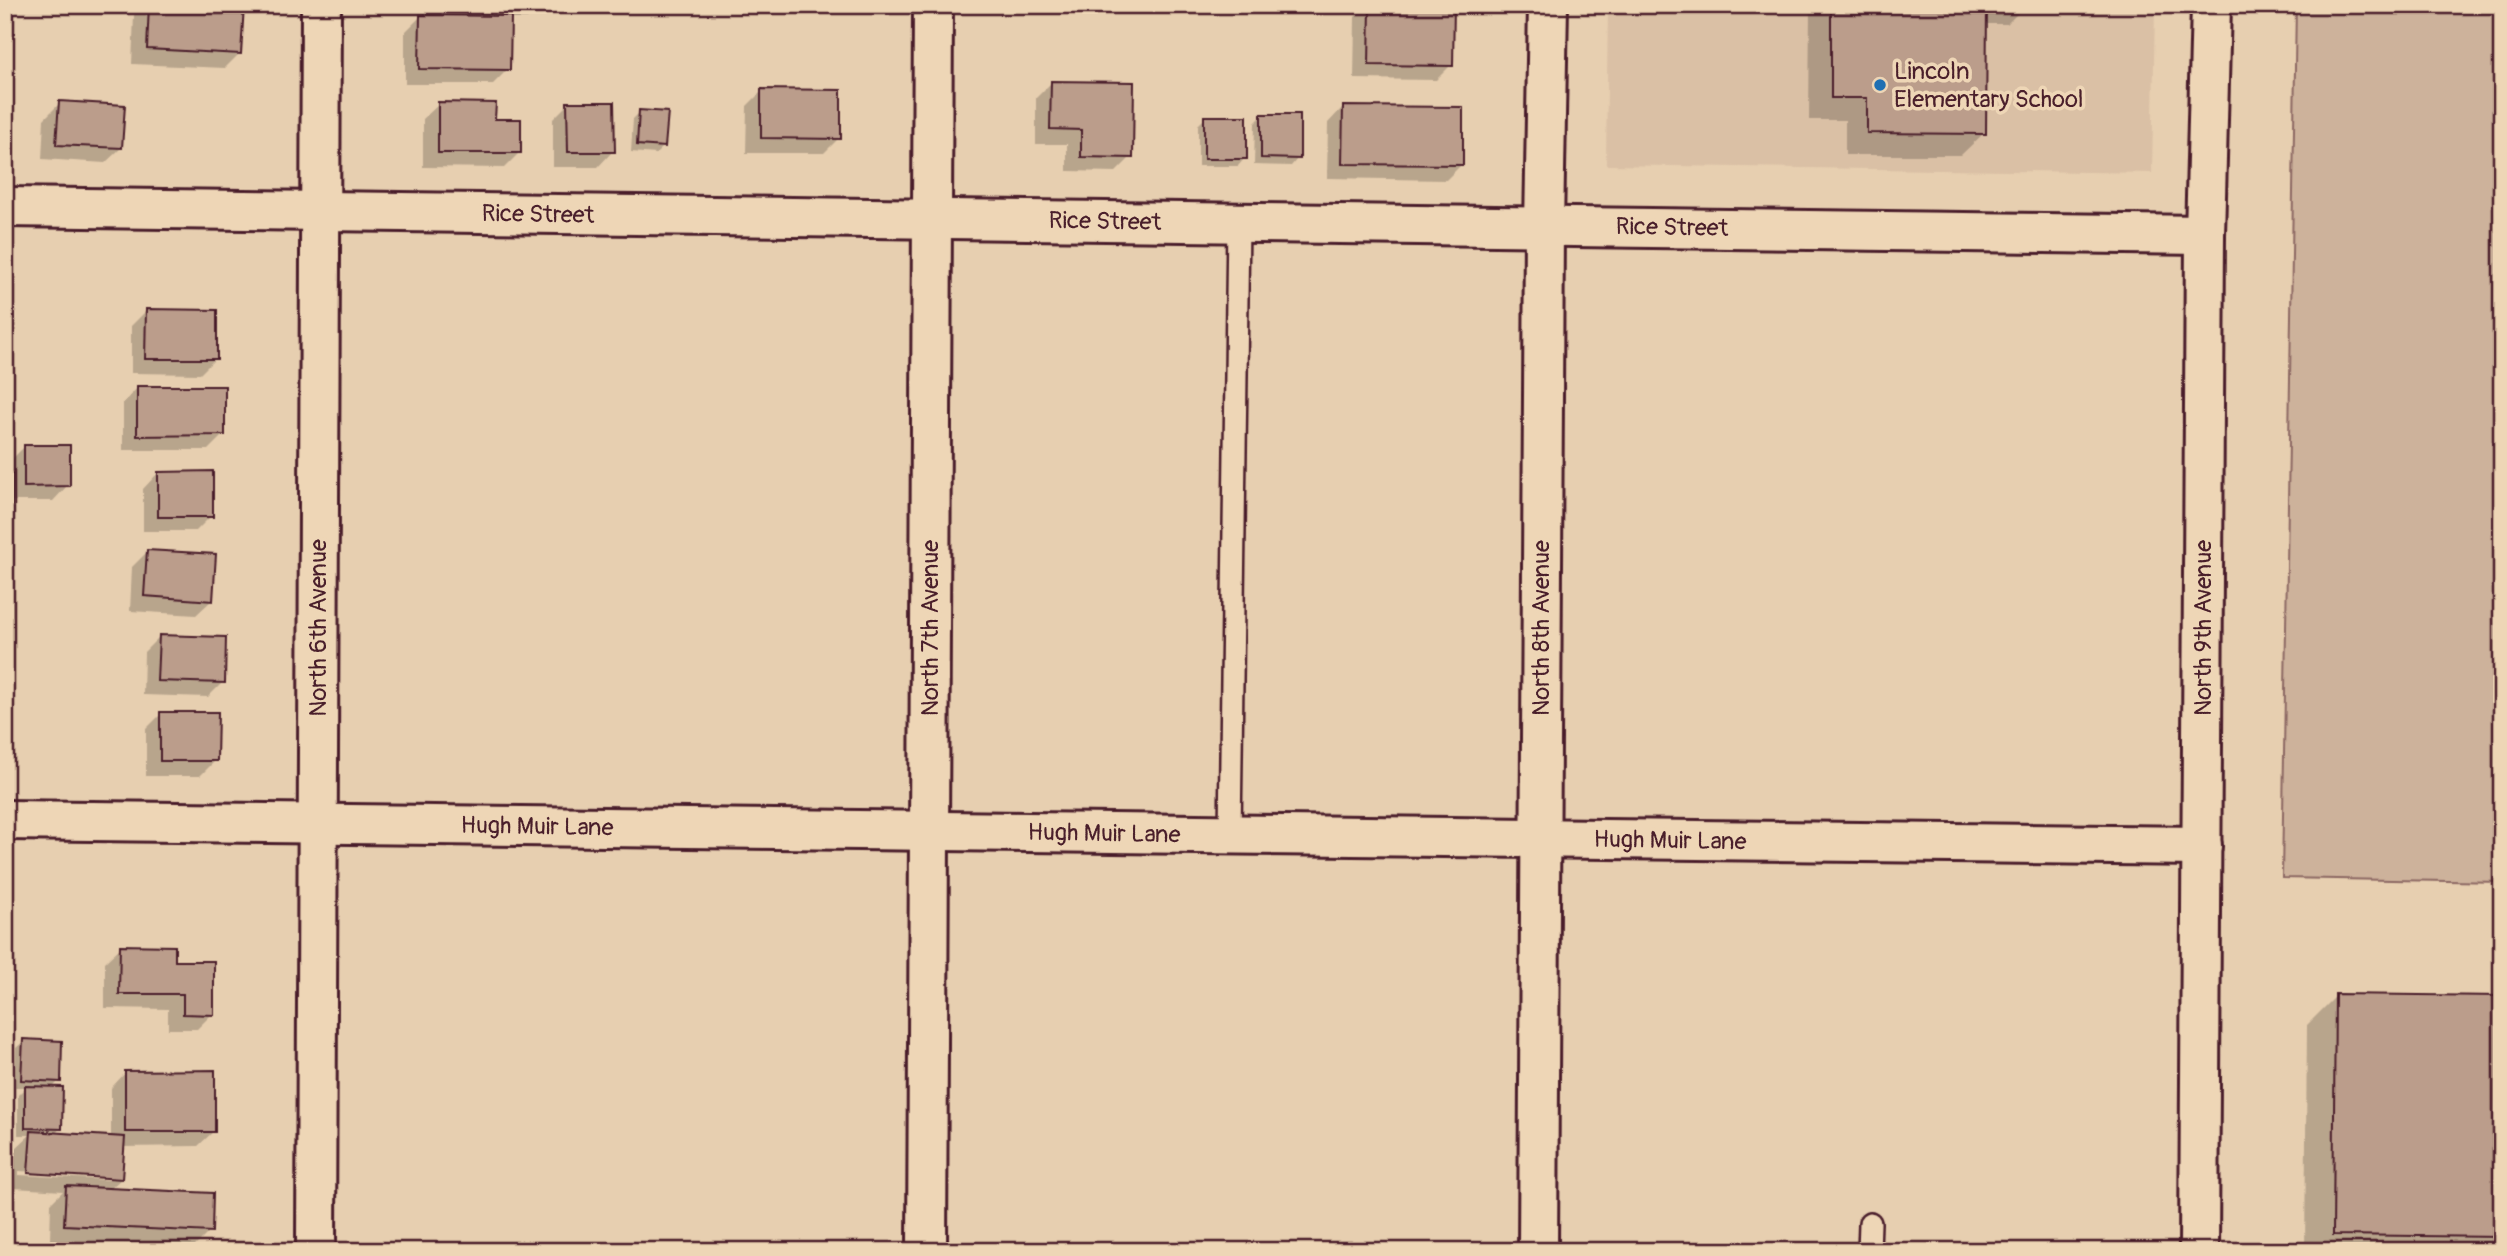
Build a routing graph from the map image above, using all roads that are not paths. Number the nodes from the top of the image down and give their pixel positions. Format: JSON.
{"nodes":[{"id":1,"x":321,"y":5,"type":"edge"},
{"id":2,"x":933,"y":5,"type":"edge"},
{"id":3,"x":1548,"y":5,"type":"edge"},
{"id":4,"x":2211,"y":5,"type":"edge"},
{"id":5,"x":5,"y":207,"type":"edge"},
{"id":6,"x":320,"y":211,"type":"junction"},
{"id":7,"x":932,"y":219,"type":"junction"},
{"id":8,"x":1238,"y":222,"type":"junction"},
{"id":9,"x":1544,"y":226,"type":"junction"},
{"id":10,"x":2205,"y":235,"type":"junction"},
{"id":11,"x":5,"y":820,"type":"edge"},
{"id":12,"x":318,"y":824,"type":"junction"},
{"id":13,"x":929,"y":831,"type":"junction"},
{"id":14,"x":1230,"y":834,"type":"junction"},
{"id":15,"x":1540,"y":838,"type":"junction"},
{"id":16,"x":2202,"y":846,"type":"junction"},
{"id":17,"x":1870,"y":1223,"type":"dead end"},
{"id":18,"x":316,"y":1251,"type":"edge"},
{"id":19,"x":926,"y":1251,"type":"edge"},
{"id":20,"x":1538,"y":1251,"type":"edge"},
{"id":21,"x":1869,"y":1251,"type":"edge"},
{"id":22,"x":2199,"y":1251,"type":"edge"}],
"edges":[{"from":1,"to":6,"type":"street","name":"North 6th Avenue"},
{"from":2,"to":7,"type":"street","name":"North 7th Avenue"},
{"from":3,"to":9,"type":"street","name":"North 8th Avenue"},
{"from":4,"to":10,"type":"street","name":"North 9th Avenue"},
{"from":5,"to":6,"type":"street","name":"Rice Street"},
{"from":6,"to":7,"type":"street","name":"Rice Street"},
{"from":6,"to":12,"type":"street","name":"North 6th Avenue"},
{"from":7,"to":8,"type":"street","name":"Rice Street"},
{"from":7,"to":13,"type":"street","name":"North 7th Avenue"},
{"from":8,"to":9,"type":"street","name":"Rice Street"},
{"from":8,"to":14,"type":"lane"},
{"from":9,"to":10,"type":"street","name":"Rice Street"},
{"from":9,"to":15,"type":"street","name":"North 8th Avenue"},
{"from":10,"to":16,"type":"street","name":"North 9th Avenue"},
{"from":11,"to":12,"type":"street","name":"Hugh Muir Lane"},
{"from":12,"to":13,"type":"street","name":"Hugh Muir Lane"},
{"from":12,"to":18,"type":"street","name":"North 6th Avenue"},
{"from":13,"to":14,"type":"street","name":"Hugh Muir Lane"},
{"from":13,"to":19,"type":"street","name":"North 7th Avenue"},
{"from":14,"to":15,"type":"street","name":"Hugh Muir Lane"},
{"from":15,"to":16,"type":"street","name":"Hugh Muir Lane"},
{"from":15,"to":20,"type":"street","name":"North 8th Avenue"},
{"from":16,"to":22,"type":"street","name":"North 9th Avenue"},
{"from":17,"to":21,"type":"lane"}]}
